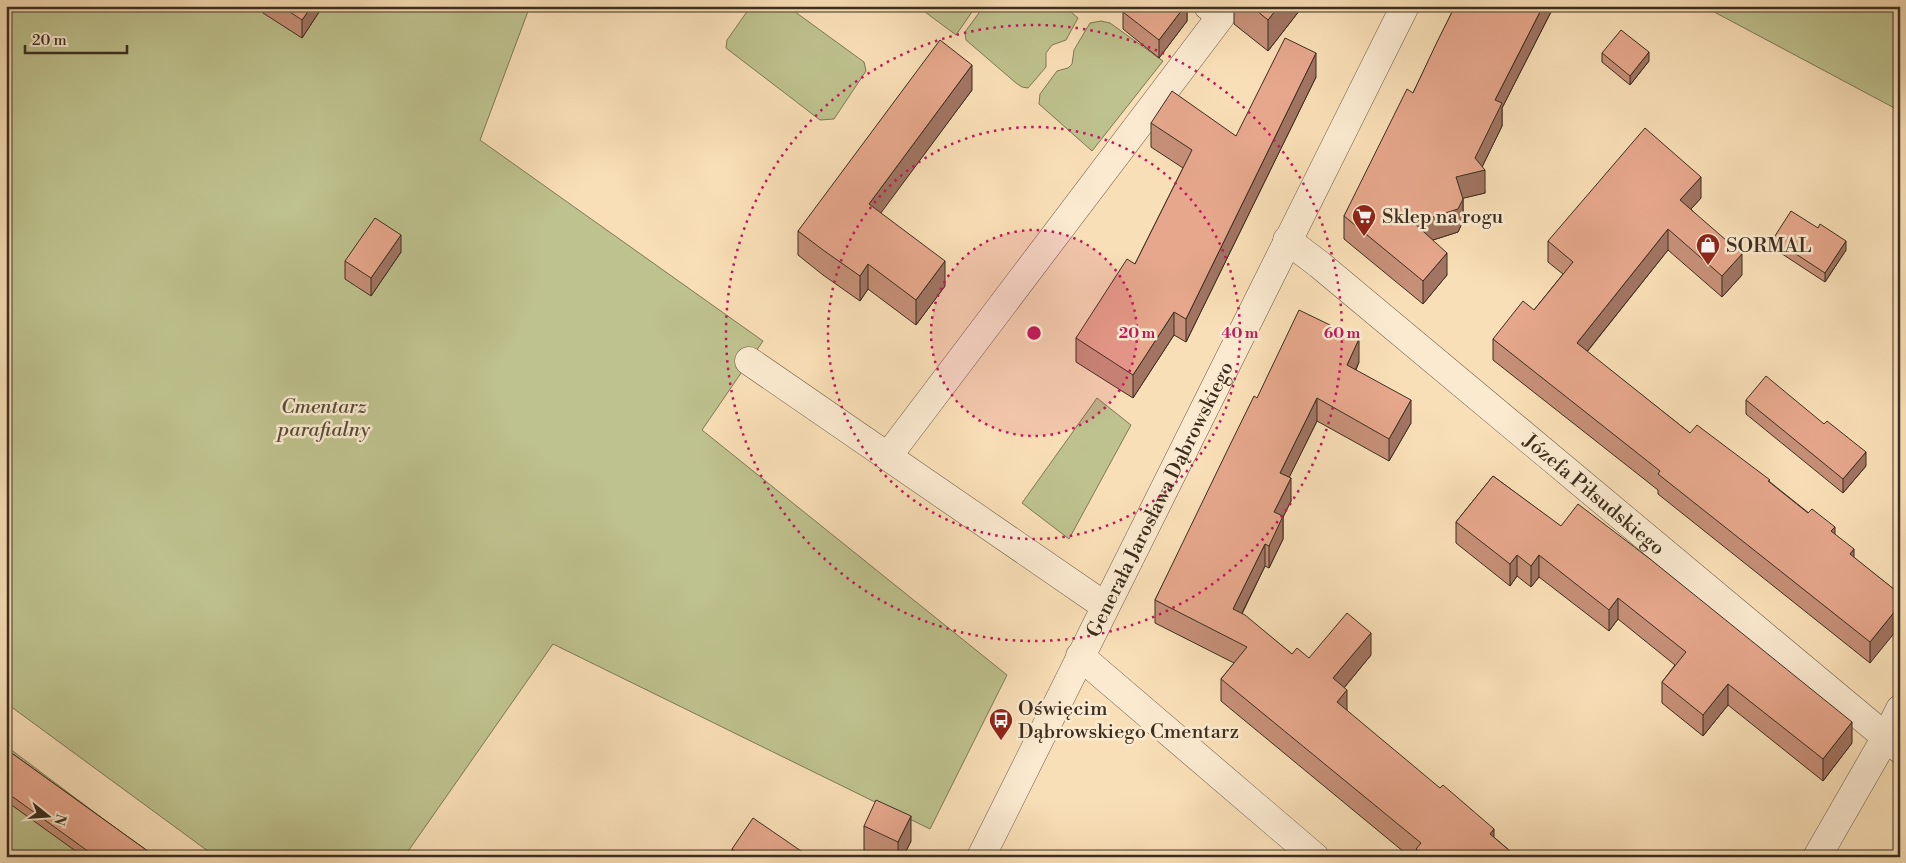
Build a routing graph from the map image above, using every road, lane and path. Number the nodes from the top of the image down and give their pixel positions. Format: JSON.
{"nodes":[{"id":1,"x":1208,"y":6,"type":"edge"},
{"id":2,"x":1404,"y":6,"type":"edge"},
{"id":3,"x":1287,"y":240,"type":"junction"},
{"id":4,"x":749,"y":361,"type":"dead end"},
{"id":5,"x":888,"y":456,"type":"junction"},
{"id":6,"x":1105,"y":606,"type":"junction"},
{"id":7,"x":1080,"y":656,"type":"junction"},
{"id":8,"x":1900,"y":708,"type":"edge"},
{"id":9,"x":1893,"y":743,"type":"edge"},
{"id":10,"x":981,"y":857,"type":"edge"},
{"id":11,"x":1315,"y":857,"type":"edge"},
{"id":12,"x":1817,"y":857,"type":"edge"}],
"edges":[{"from":1,"to":5,"type":"street"},
{"from":2,"to":3,"type":"street","name":"Generała Jarosława Dąbrowskiego"},
{"from":3,"to":6,"type":"street","name":"Generała Jarosława Dąbrowskiego"},
{"from":3,"to":9,"type":"street","name":"Józefa Piłsudskiego"},
{"from":4,"to":5,"type":"street"},
{"from":5,"to":6,"type":"street"},
{"from":6,"to":7,"type":"street","name":"Generała Jarosława Dąbrowskiego"},
{"from":7,"to":10,"type":"street","name":"Generała Jarosława Dąbrowskiego"},
{"from":7,"to":11,"type":"street"},
{"from":8,"to":9,"type":"street"},
{"from":9,"to":12,"type":"street"}]}
